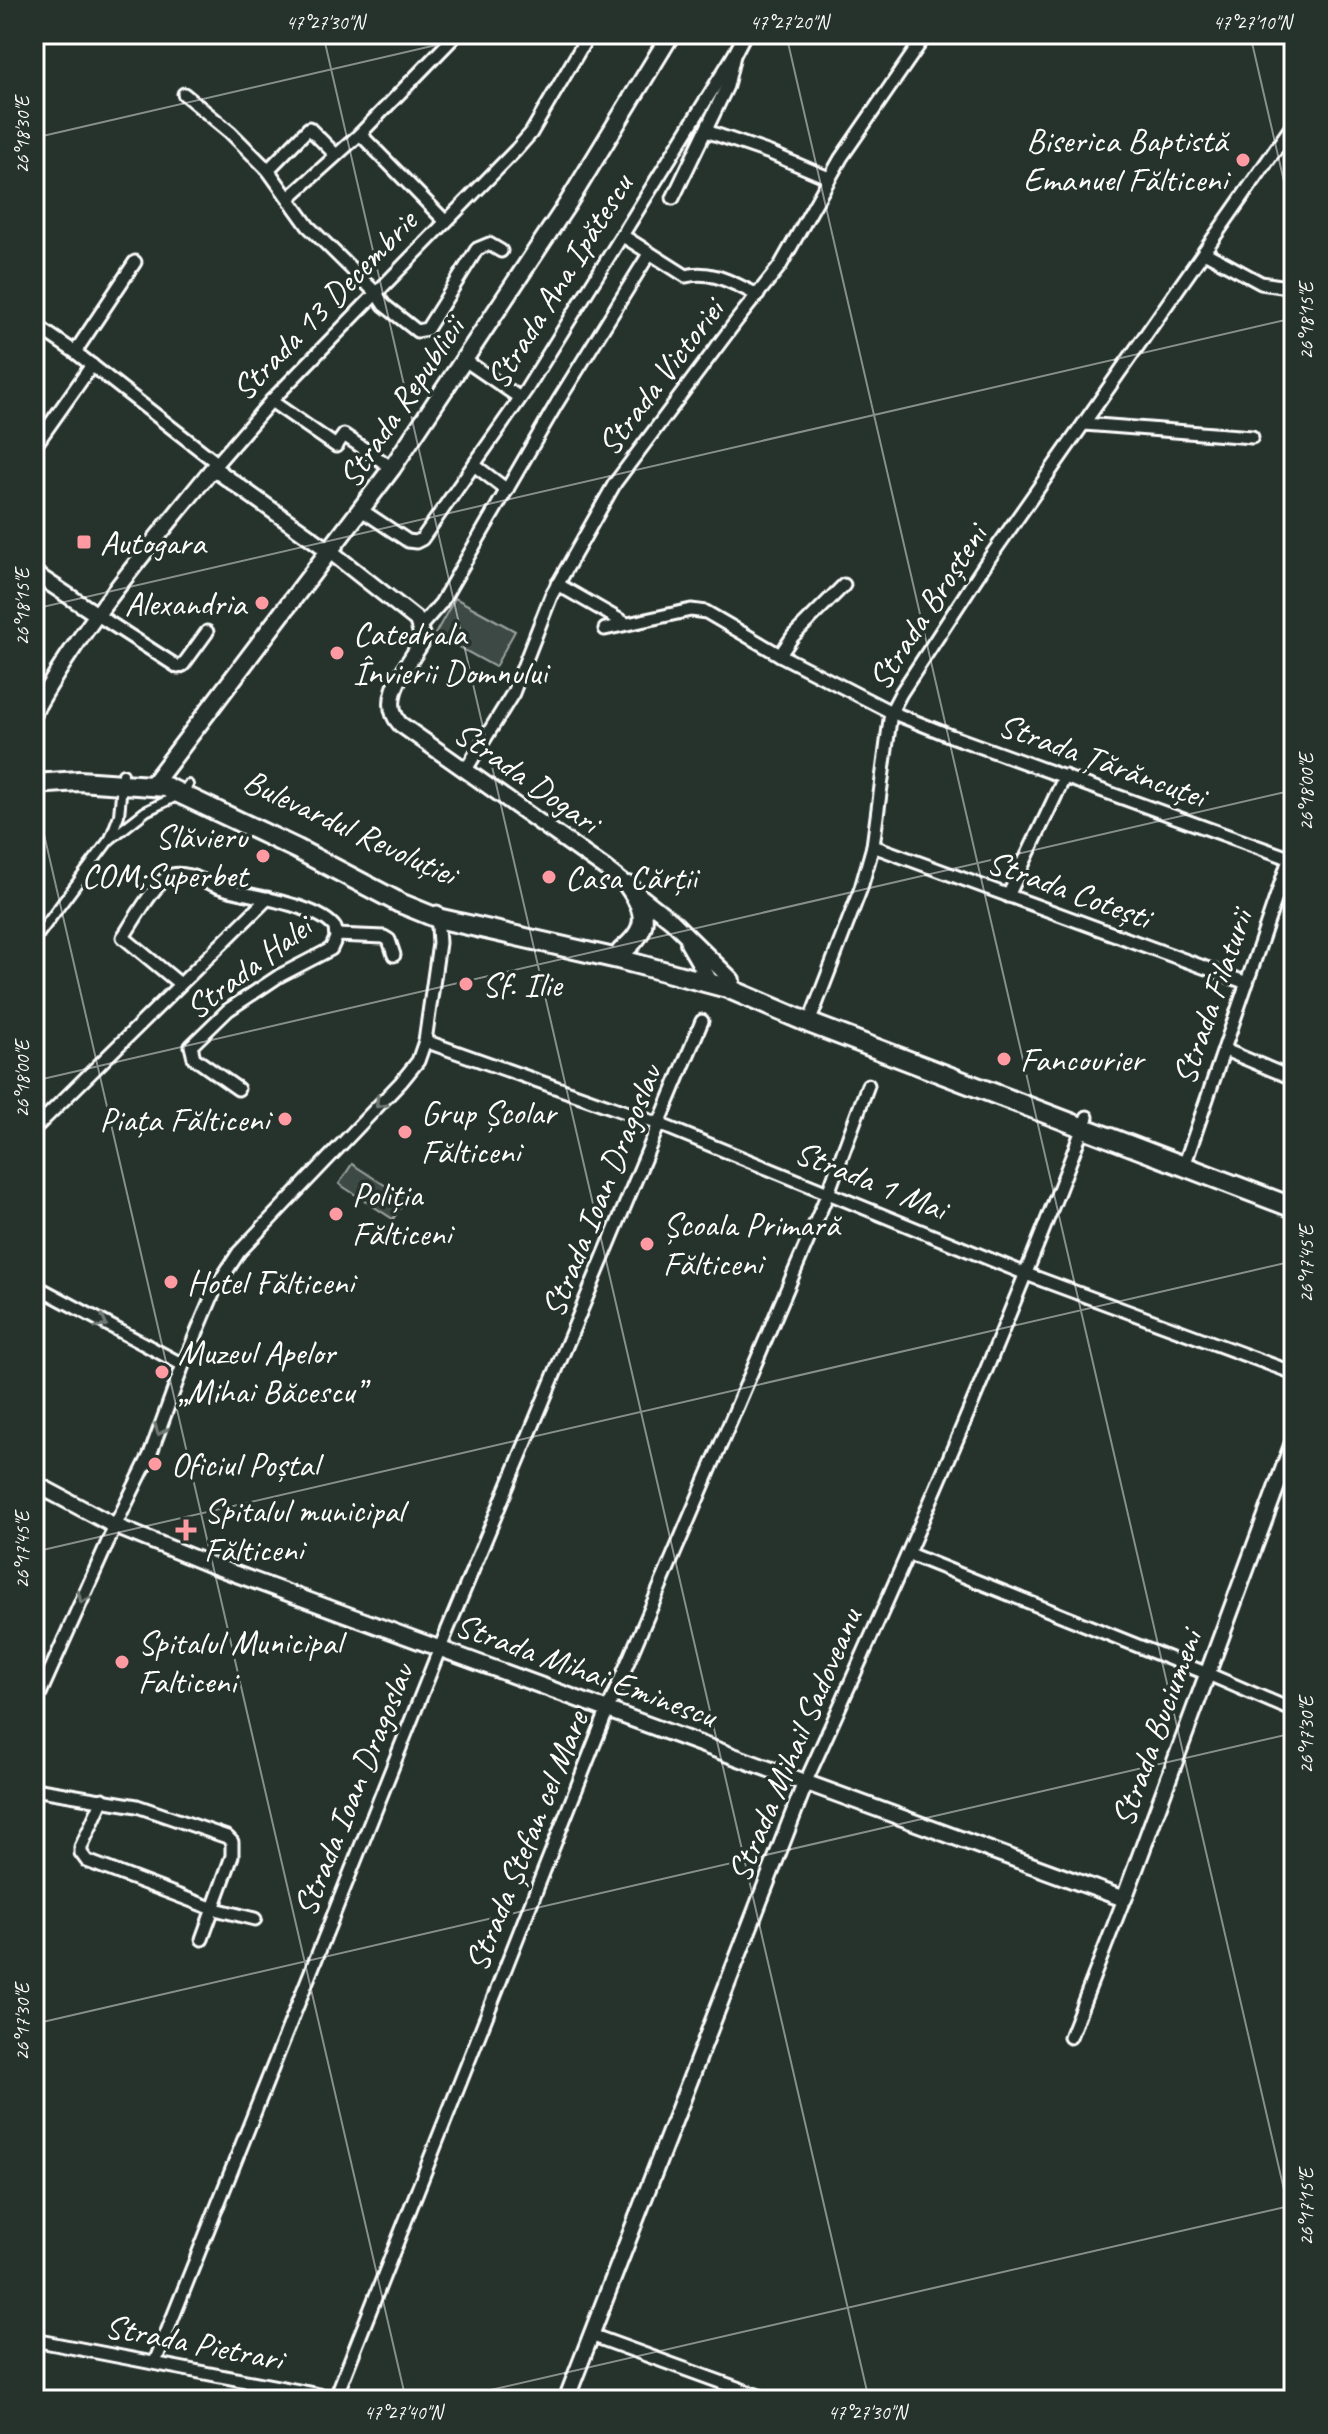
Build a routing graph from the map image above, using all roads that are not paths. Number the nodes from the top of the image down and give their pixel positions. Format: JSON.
{"nodes":[{"id":1,"x":457,"y":34,"type":"edge"},
{"id":2,"x":671,"y":34,"type":"edge"},
{"id":3,"x":745,"y":34,"type":"edge"},
{"id":4,"x":585,"y":35,"type":"edge"},
{"id":5,"x":921,"y":36,"type":"edge"},
{"id":6,"x":734,"y":55,"type":"junction"},
{"id":7,"x":184,"y":94,"type":"dead end"},
{"id":8,"x":1294,"y":123,"type":"edge"},
{"id":9,"x":706,"y":131,"type":"junction"},
{"id":10,"x":360,"y":134,"type":"junction"},
{"id":11,"x":336,"y":155,"type":"junction"},
{"id":12,"x":268,"y":170,"type":"junction"},
{"id":13,"x":829,"y":178,"type":"junction"},
{"id":14,"x":289,"y":198,"type":"junction"},
{"id":15,"x":673,"y":198,"type":"dead end"},
{"id":16,"x":445,"y":221,"type":"junction"},
{"id":17,"x":623,"y":236,"type":"junction"},
{"id":18,"x":501,"y":251,"type":"dead end"},
{"id":19,"x":1204,"y":252,"type":"junction"},
{"id":20,"x":649,"y":254,"type":"junction"},
{"id":21,"x":135,"y":262,"type":"dead end"},
{"id":22,"x":1294,"y":288,"type":"edge"},
{"id":23,"x":376,"y":293,"type":"junction"},
{"id":24,"x":758,"y":295,"type":"junction"},
{"id":25,"x":34,"y":324,"type":"edge"},
{"id":26,"x":75,"y":352,"type":"junction"},
{"id":27,"x":466,"y":361,"type":"junction"},
{"id":28,"x":92,"y":365,"type":"junction"},
{"id":29,"x":520,"y":398,"type":"junction"},
{"id":30,"x":271,"y":401,"type":"junction"},
{"id":31,"x":1084,"y":424,"type":"junction"},
{"id":32,"x":1252,"y":437,"type":"dead end"},
{"id":33,"x":34,"y":447,"type":"edge"},
{"id":34,"x":474,"y":465,"type":"junction"},
{"id":35,"x":215,"y":466,"type":"junction"},
{"id":36,"x":392,"y":468,"type":"junction"},
{"id":37,"x":507,"y":490,"type":"junction"},
{"id":38,"x":363,"y":511,"type":"junction"},
{"id":39,"x":331,"y":552,"type":"junction"},
{"id":40,"x":34,"y":573,"type":"edge"},
{"id":41,"x":557,"y":584,"type":"junction"},
{"id":42,"x":844,"y":585,"type":"dead end"},
{"id":43,"x":99,"y":616,"type":"junction"},
{"id":44,"x":625,"y":623,"type":"junction"},
{"id":45,"x":420,"y":627,"type":"junction"},
{"id":46,"x":605,"y":629,"type":"dead end"},
{"id":47,"x":207,"y":632,"type":"dead end"},
{"id":48,"x":780,"y":655,"type":"junction"},
{"id":49,"x":34,"y":712,"type":"edge"},
{"id":50,"x":894,"y":713,"type":"junction"},
{"id":51,"x":465,"y":771,"type":"junction"},
{"id":52,"x":34,"y":775,"type":"edge"},
{"id":53,"x":1065,"y":776,"type":"junction"},
{"id":54,"x":123,"y":778,"type":"junction"},
{"id":55,"x":155,"y":780,"type":"junction"},
{"id":56,"x":34,"y":784,"type":"edge"},
{"id":57,"x":186,"y":789,"type":"junction"},
{"id":58,"x":109,"y":840,"type":"junction"},
{"id":59,"x":1294,"y":845,"type":"edge"},
{"id":60,"x":873,"y":846,"type":"junction"},
{"id":61,"x":1289,"y":858,"type":"junction"},
{"id":62,"x":629,"y":886,"type":"junction"},
{"id":63,"x":1008,"y":896,"type":"junction"},
{"id":64,"x":268,"y":898,"type":"junction"},
{"id":65,"x":437,"y":913,"type":"junction"},
{"id":66,"x":682,"y":933,"type":"junction"},
{"id":67,"x":336,"y":935,"type":"junction"},
{"id":68,"x":34,"y":941,"type":"edge"},
{"id":69,"x":622,"y":951,"type":"junction"},
{"id":70,"x":394,"y":955,"type":"dead end"},
{"id":71,"x":718,"y":981,"type":"junction"},
{"id":72,"x":1247,"y":983,"type":"junction"},
{"id":73,"x":180,"y":984,"type":"junction"},
{"id":74,"x":810,"y":1018,"type":"junction"},
{"id":75,"x":702,"y":1021,"type":"dead end"},
{"id":76,"x":425,"y":1041,"type":"junction"},
{"id":77,"x":1225,"y":1050,"type":"junction"},
{"id":78,"x":1294,"y":1079,"type":"edge"},
{"id":79,"x":868,"y":1085,"type":"dead end"},
{"id":80,"x":238,"y":1089,"type":"dead end"},
{"id":81,"x":1086,"y":1121,"type":"junction"},
{"id":82,"x":659,"y":1124,"type":"junction"},
{"id":83,"x":34,"y":1129,"type":"edge"},
{"id":84,"x":1185,"y":1161,"type":"junction"},
{"id":85,"x":828,"y":1193,"type":"junction"},
{"id":86,"x":1294,"y":1197,"type":"edge"},
{"id":87,"x":1294,"y":1208,"type":"edge"},
{"id":88,"x":1026,"y":1274,"type":"junction"},
{"id":89,"x":34,"y":1285,"type":"edge"},
{"id":90,"x":183,"y":1365,"type":"junction"},
{"id":91,"x":1294,"y":1373,"type":"edge"},
{"id":92,"x":1294,"y":1440,"type":"edge"},
{"id":93,"x":34,"y":1483,"type":"edge"},
{"id":94,"x":115,"y":1526,"type":"junction"},
{"id":95,"x":909,"y":1554,"type":"junction"},
{"id":96,"x":440,"y":1648,"type":"junction"},
{"id":97,"x":1208,"y":1674,"type":"junction"},
{"id":98,"x":34,"y":1707,"type":"edge"},
{"id":99,"x":607,"y":1711,"type":"junction"},
{"id":100,"x":1294,"y":1711,"type":"edge"},
{"id":101,"x":806,"y":1781,"type":"junction"},
{"id":102,"x":34,"y":1789,"type":"edge"},
{"id":103,"x":103,"y":1799,"type":"junction"},
{"id":104,"x":1124,"y":1899,"type":"junction"},
{"id":105,"x":211,"y":1908,"type":"junction"},
{"id":106,"x":255,"y":1919,"type":"dead end"},
{"id":107,"x":202,"y":1939,"type":"dead end"},
{"id":108,"x":1070,"y":2037,"type":"dead end"},
{"id":109,"x":591,"y":2335,"type":"junction"},
{"id":110,"x":34,"y":2340,"type":"edge"},
{"id":111,"x":155,"y":2362,"type":"junction"},
{"id":112,"x":339,"y":2399,"type":"edge"},
{"id":113,"x":566,"y":2400,"type":"edge"},
{"id":114,"x":770,"y":2400,"type":"edge"}],
"edges":[{"from":1,"to":10,"type":"street"},
{"from":2,"to":27,"type":"main road","name":"Strada Republicii"},
{"from":3,"to":6,"type":"street","name":"Strada Ana Ipătescu"},
{"from":4,"to":16,"type":"street","name":"Strada 13 Decembrie"},
{"from":5,"to":13,"type":"street","name":"Strada Victoriei"},
{"from":6,"to":9,"type":"street","name":"Strada Ana Ipătescu"},
{"from":6,"to":17,"type":"street","name":"Strada Ana Ipătescu"},
{"from":7,"to":12,"type":"street"},
{"from":8,"to":19,"type":"street","name":"Strada Broșteni"},
{"from":9,"to":13,"type":"street"},
{"from":9,"to":15,"type":"street","name":"Strada Ana Ipătescu"},
{"from":10,"to":11,"type":"street"},
{"from":10,"to":16,"type":"street"},
{"from":11,"to":12,"type":"street"},
{"from":11,"to":14,"type":"street"},
{"from":12,"to":14,"type":"street"},
{"from":13,"to":24,"type":"street","name":"Strada Victoriei"},
{"from":14,"to":23,"type":"street"},
{"from":16,"to":23,"type":"street","name":"Strada 13 Decembrie"},
{"from":17,"to":20,"type":"street"},
{"from":17,"to":29,"type":"street","name":"Strada Ana Ipătescu"},
{"from":18,"to":23,"type":"street"},
{"from":19,"to":22,"type":"street"},
{"from":19,"to":31,"type":"street","name":"Strada Broșteni"},
{"from":20,"to":24,"type":"street"},
{"from":20,"to":37,"type":"street"},
{"from":21,"to":26,"type":"street"},
{"from":23,"to":30,"type":"street","name":"Strada 13 Decembrie"},
{"from":24,"to":41,"type":"street","name":"Strada Victoriei"},
{"from":25,"to":26,"type":"street"},
{"from":26,"to":28,"type":"street"},
{"from":27,"to":29,"type":"street"},
{"from":27,"to":36,"type":"main road","name":"Strada Republicii"},
{"from":28,"to":33,"type":"street"},
{"from":28,"to":35,"type":"street"},
{"from":29,"to":34,"type":"street","name":"Strada Ana Ipătescu"},
{"from":30,"to":35,"type":"street","name":"Strada 13 Decembrie"},
{"from":30,"to":36,"type":"street"},
{"from":31,"to":32,"type":"street"},
{"from":31,"to":50,"type":"street","name":"Strada Broșteni"},
{"from":34,"to":37,"type":"street"},
{"from":34,"to":38,"type":"street","name":"Strada Ana Ipătescu"},
{"from":35,"to":39,"type":"street"},
{"from":35,"to":43,"type":"street","name":"Strada 13 Decembrie"},
{"from":36,"to":38,"type":"main road","name":"Strada Republicii"},
{"from":37,"to":45,"type":"street"},
{"from":38,"to":39,"type":"main road","name":"Strada Republicii"},
{"from":39,"to":45,"type":"street"},
{"from":39,"to":55,"type":"main road","name":"Strada Republicii"},
{"from":40,"to":43,"type":"street"},
{"from":41,"to":44,"type":"street"},
{"from":41,"to":51,"type":"street","name":"Strada Victoriei"},
{"from":42,"to":48,"type":"street"},
{"from":43,"to":47,"type":"street"},
{"from":43,"to":49,"type":"street","name":"Strada 13 Decembrie"},
{"from":44,"to":46,"type":"street","name":"Strada Țărăncuței"},
{"from":44,"to":48,"type":"street","name":"Strada Țărăncuței"},
{"from":45,"to":51,"type":"street","name":"Strada Dogari"},
{"from":48,"to":50,"type":"street","name":"Strada Țărăncuței"},
{"from":50,"to":53,"type":"street","name":"Strada Țărăncuței"},
{"from":50,"to":60,"type":"street","name":"Strada Broșteni"},
{"from":51,"to":62,"type":"street","name":"Strada Dogari"},
{"from":52,"to":54,"type":"main road","name":"Bulevardul Revoluției"},
{"from":53,"to":61,"type":"street","name":"Strada Țărăncuței"},
{"from":53,"to":63,"type":"street"},
{"from":54,"to":55,"type":"main road","name":"Bulevardul Revoluției"},
{"from":54,"to":56,"type":"main road","name":"Bulevardul Revoluției"},
{"from":54,"to":58,"type":"street"},
{"from":55,"to":57,"type":"main road","name":"Bulevardul Revoluției"},
{"from":57,"to":58,"type":"street"},
{"from":57,"to":65,"type":"main road","name":"Bulevardul Revoluției"},
{"from":58,"to":68,"type":"street"},
{"from":59,"to":61,"type":"street","name":"Strada Filaturii"},
{"from":60,"to":63,"type":"street","name":"Strada Cotești"},
{"from":60,"to":74,"type":"street","name":"Strada Broșteni"},
{"from":61,"to":72,"type":"street","name":"Strada Filaturii"},
{"from":62,"to":66,"type":"street","name":"Strada Dogari"},
{"from":62,"to":69,"type":"main road"},
{"from":63,"to":72,"type":"street","name":"Strada Cotești"},
{"from":64,"to":67,"type":"street","name":"Strada Halei"},
{"from":64,"to":73,"type":"street"},
{"from":64,"to":73,"type":"street","name":"Strada Halei"},
{"from":65,"to":69,"type":"main road","name":"Bulevardul Revoluției"},
{"from":65,"to":71,"type":"main road","name":"Bulevardul Revoluției"},
{"from":65,"to":76,"type":"street"},
{"from":66,"to":71,"type":"street","name":"Strada Dogari"},
{"from":66,"to":71,"type":"street","name":"Strada Dogari"},
{"from":67,"to":70,"type":"street"},
{"from":67,"to":80,"type":"street","name":"Strada Halei"},
{"from":69,"to":71,"type":"main road","name":"Bulevardul Revoluției"},
{"from":71,"to":74,"type":"main road"},
{"from":72,"to":77,"type":"street","name":"Strada Filaturii"},
{"from":73,"to":83,"type":"street"},
{"from":74,"to":81,"type":"main road"},
{"from":75,"to":82,"type":"street","name":"Strada Ioan Dragoslav"},
{"from":76,"to":82,"type":"street","name":"Strada 1 Mai"},
{"from":76,"to":90,"type":"street","one_way":true},
{"from":77,"to":78,"type":"street"},
{"from":77,"to":84,"type":"street","name":"Strada Filaturii"},
{"from":79,"to":85,"type":"street","name":"Strada Ștefan cel Mare"},
{"from":81,"to":84,"type":"main road"},
{"from":81,"to":88,"type":"street","name":"Strada Mihail Sadoveanu"},
{"from":82,"to":85,"type":"street","name":"Strada 1 Mai"},
{"from":82,"to":96,"type":"street","name":"Strada Ioan Dragoslav"},
{"from":84,"to":86,"type":"main road"},
{"from":84,"to":87,"type":"main road"},
{"from":85,"to":88,"type":"street","name":"Strada 1 Mai"},
{"from":85,"to":99,"type":"street","name":"Strada Ștefan cel Mare"},
{"from":88,"to":91,"type":"street","name":"Strada 1 Mai"},
{"from":88,"to":95,"type":"street","name":"Strada Mihail Sadoveanu"},
{"from":89,"to":90,"type":"street","one_way":true},
{"from":90,"to":94,"type":"street","one_way":true},
{"from":92,"to":97,"type":"street","name":"Strada Buciumeni"},
{"from":93,"to":94,"type":"street","name":"Strada Mihai Eminescu"},
{"from":94,"to":96,"type":"street","name":"Strada Mihai Eminescu"},
{"from":94,"to":98,"type":"street","one_way":true},
{"from":95,"to":97,"type":"street"},
{"from":95,"to":101,"type":"street","name":"Strada Mihail Sadoveanu"},
{"from":96,"to":99,"type":"street","name":"Strada Mihai Eminescu"},
{"from":96,"to":111,"type":"street","name":"Strada Ioan Dragoslav"},
{"from":97,"to":100,"type":"street"},
{"from":97,"to":104,"type":"street","name":"Strada Buciumeni"},
{"from":99,"to":101,"type":"street","name":"Strada Mihai Eminescu"},
{"from":99,"to":112,"type":"street","name":"Strada Ștefan cel Mare"},
{"from":101,"to":104,"type":"street","name":"Strada Mihai Eminescu"},
{"from":101,"to":109,"type":"street","name":"Strada Mihail Sadoveanu"},
{"from":102,"to":103,"type":"street"},
{"from":103,"to":105,"type":"street"},
{"from":103,"to":105,"type":"street"},
{"from":104,"to":108,"type":"street","name":"Strada Buciumeni"},
{"from":105,"to":106,"type":"street"},
{"from":105,"to":107,"type":"street"},
{"from":109,"to":113,"type":"street","name":"Strada Mihail Sadoveanu"},
{"from":109,"to":114,"type":"street"},
{"from":110,"to":111,"type":"street","name":"Strada Pietrari"},
{"from":111,"to":112,"type":"street","name":"Strada Pietrari"}]}
